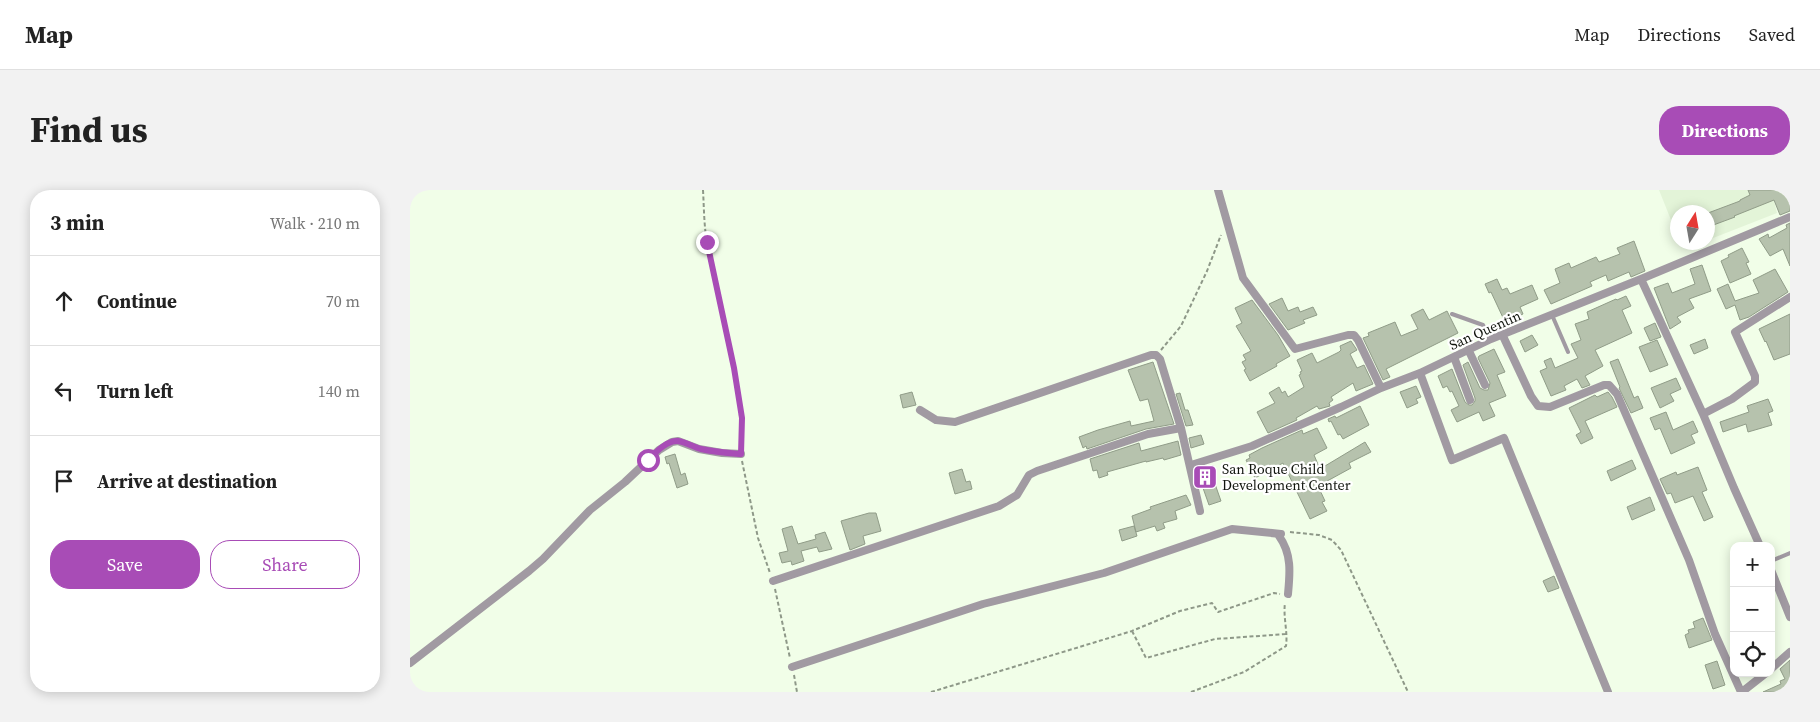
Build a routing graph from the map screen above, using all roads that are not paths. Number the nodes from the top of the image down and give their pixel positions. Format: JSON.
{"nodes":[{"id":1,"x":1218,"y":190,"type":"edge"},
{"id":2,"x":1790,"y":217,"type":"edge"},
{"id":3,"x":1641,"y":279,"type":"junction"},
{"id":4,"x":1790,"y":297,"type":"edge"},
{"id":5,"x":1452,"y":314,"type":"dead end"},
{"id":6,"x":1552,"y":315,"type":"junction"},
{"id":7,"x":1502,"y":334,"type":"junction"},
{"id":8,"x":1490,"y":339,"type":"junction"},
{"id":9,"x":1468,"y":349,"type":"junction"},
{"id":10,"x":1568,"y":352,"type":"dead end"},
{"id":11,"x":1454,"y":357,"type":"junction"},
{"id":12,"x":1420,"y":373,"type":"junction"},
{"id":13,"x":1485,"y":385,"type":"dead end"},
{"id":14,"x":1381,"y":388,"type":"junction"},
{"id":15,"x":1470,"y":400,"type":"dead end"},
{"id":16,"x":920,"y":410,"type":"dead end"},
{"id":17,"x":1703,"y":414,"type":"junction"},
{"id":18,"x":1182,"y":428,"type":"junction"},
{"id":19,"x":741,"y":454,"type":"road end"},
{"id":20,"x":1190,"y":465,"type":"junction"},
{"id":21,"x":1200,"y":510,"type":"dead end"},
{"id":22,"x":1758,"y":542,"type":"edge"},
{"id":23,"x":1790,"y":553,"type":"edge"},
{"id":24,"x":1775,"y":559,"type":"edge"},
{"id":25,"x":1775,"y":578,"type":"edge"},
{"id":26,"x":773,"y":581,"type":"road end"},
{"id":27,"x":1288,"y":594,"type":"road end"},
{"id":28,"x":1787,"y":601,"type":"edge"},
{"id":29,"x":1790,"y":617,"type":"edge"},
{"id":30,"x":1790,"y":652,"type":"edge"},
{"id":31,"x":410,"y":663,"type":"edge"},
{"id":32,"x":1775,"y":665,"type":"edge"},
{"id":33,"x":792,"y":667,"type":"road end"},
{"id":34,"x":1761,"y":677,"type":"edge"},
{"id":35,"x":1608,"y":692,"type":"edge"},
{"id":36,"x":1742,"y":692,"type":"edge"}],
"edges":[{"from":1,"to":14,"type":"street"},
{"from":2,"to":3,"type":"street","name":"San Quentin"},
{"from":3,"to":6,"type":"street","name":"San Quentin"},
{"from":3,"to":17,"type":"street"},
{"from":4,"to":17,"type":"street"},
{"from":5,"to":8,"type":"lane"},
{"from":6,"to":7,"type":"street","name":"San Quentin"},
{"from":6,"to":10,"type":"lane"},
{"from":7,"to":8,"type":"street","name":"San Quentin"},
{"from":7,"to":36,"type":"street"},
{"from":8,"to":9,"type":"street","name":"San Quentin"},
{"from":9,"to":11,"type":"street","name":"San Quentin"},
{"from":9,"to":13,"type":"street"},
{"from":11,"to":12,"type":"street","name":"San Quentin"},
{"from":11,"to":15,"type":"street"},
{"from":12,"to":14,"type":"street","name":"San Quentin"},
{"from":12,"to":35,"type":"street"},
{"from":14,"to":20,"type":"street","name":"San Quentin"},
{"from":16,"to":18,"type":"street"},
{"from":17,"to":22,"type":"street"},
{"from":18,"to":20,"type":"street"},
{"from":18,"to":26,"type":"street"},
{"from":19,"to":31,"type":"street"},
{"from":20,"to":21,"type":"street"},
{"from":23,"to":24,"type":"lane"},
{"from":25,"to":28,"type":"street"},
{"from":27,"to":33,"type":"street"},
{"from":28,"to":29,"type":"street"},
{"from":30,"to":32,"type":"street"},
{"from":34,"to":36,"type":"street"}]}
